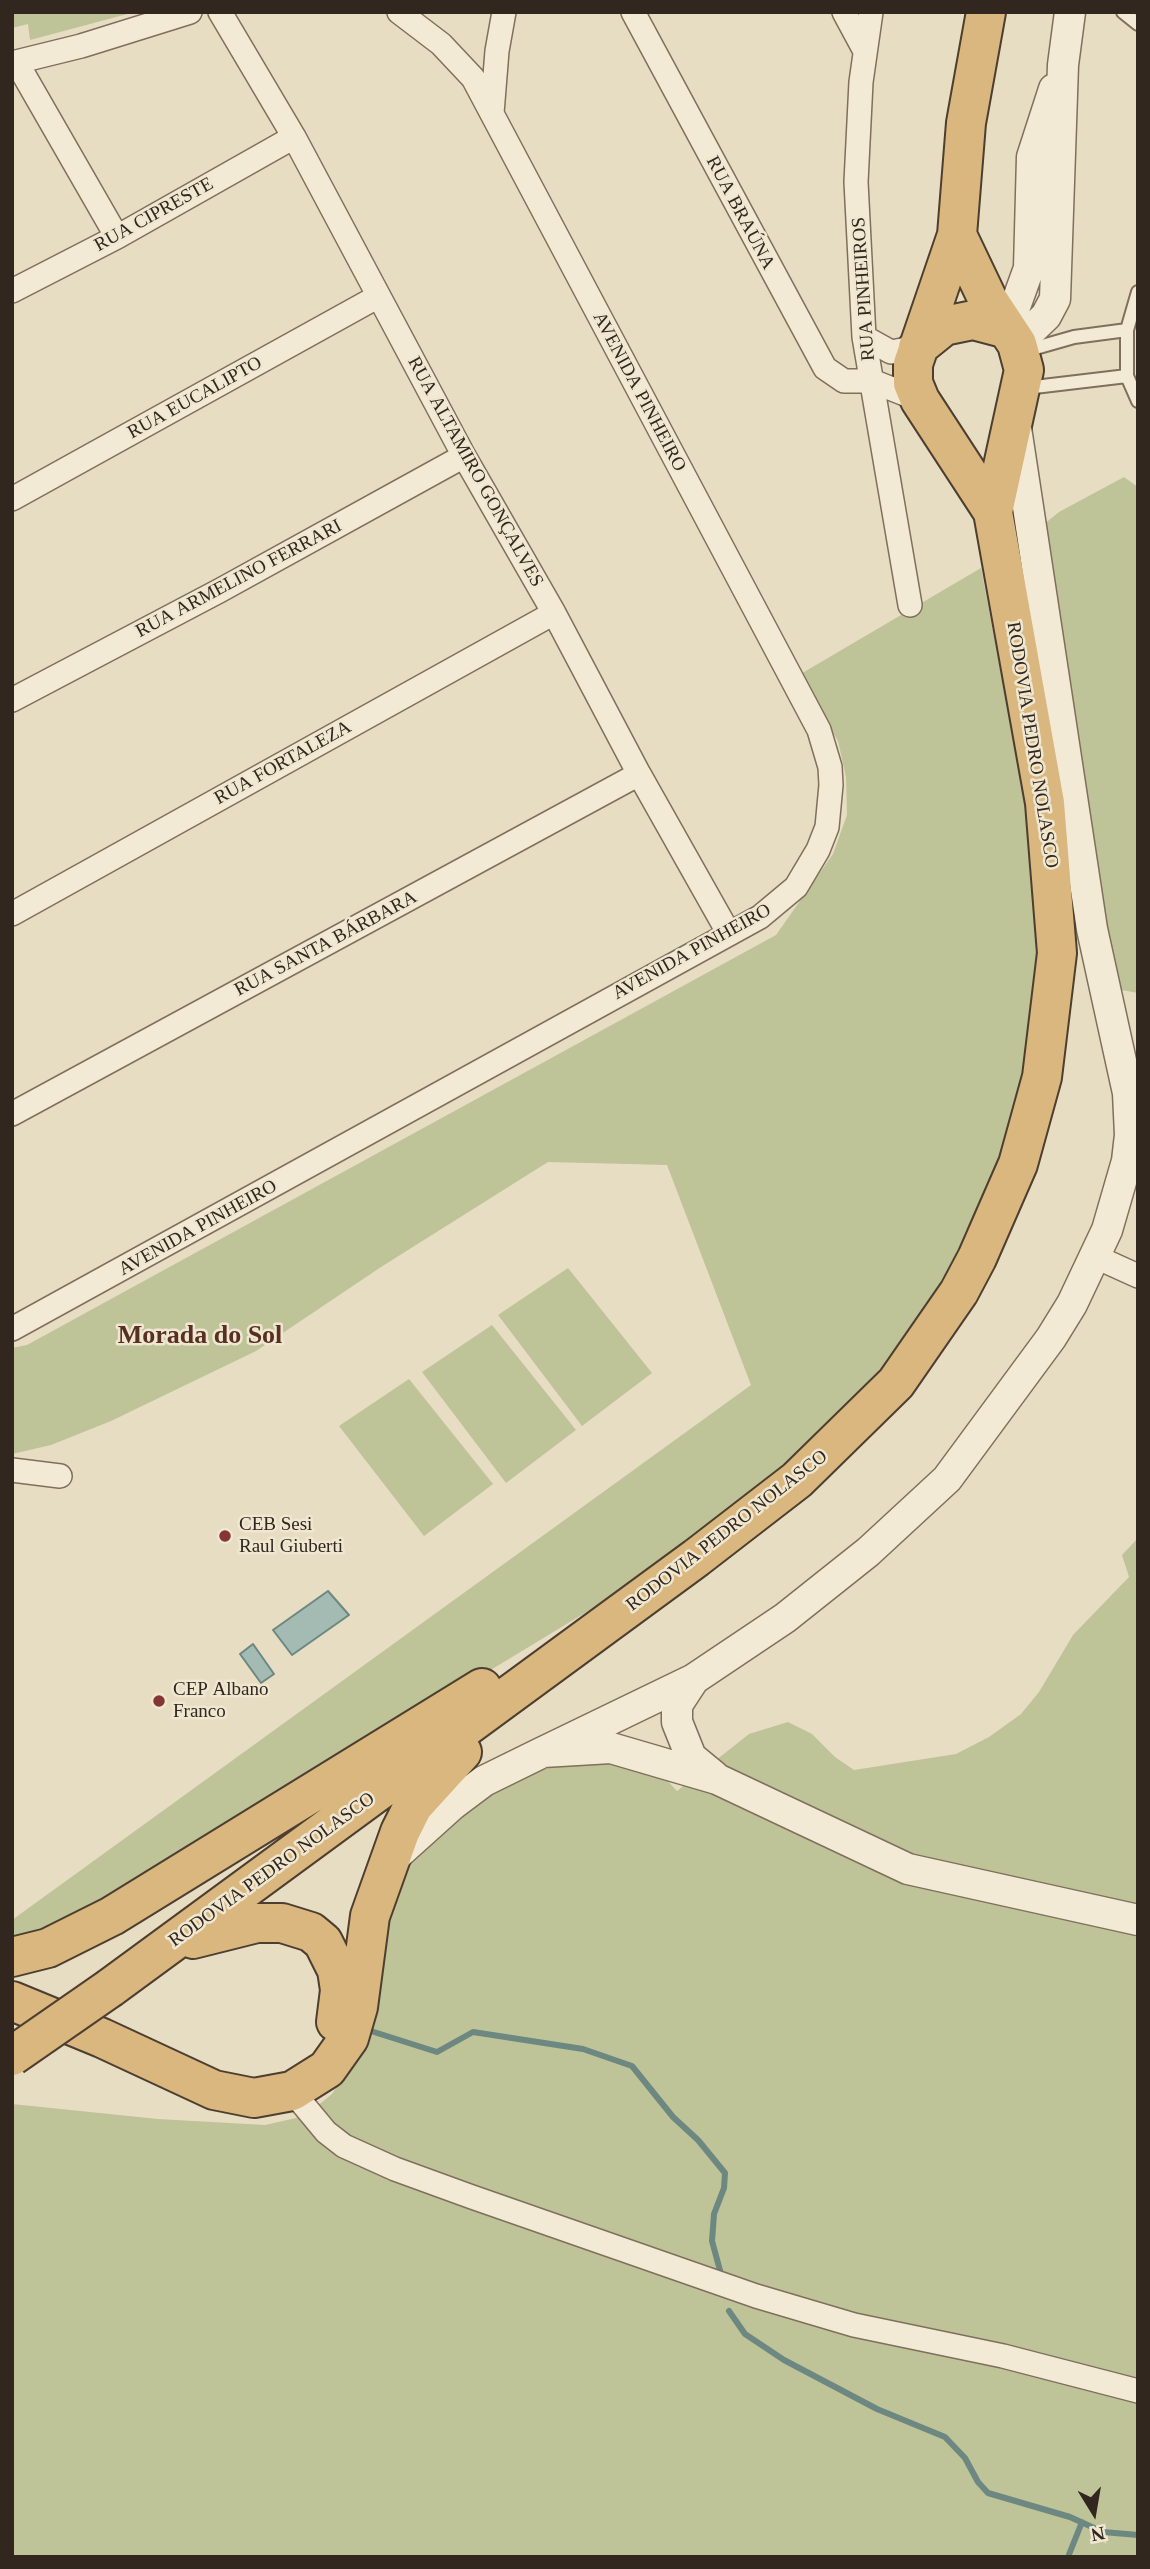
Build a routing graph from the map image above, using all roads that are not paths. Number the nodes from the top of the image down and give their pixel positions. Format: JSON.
{"nodes":[{"id":1,"x":190,"y":12,"type":"edge"},
{"id":2,"x":220,"y":12,"type":"edge"},
{"id":3,"x":399,"y":12,"type":"edge"},
{"id":4,"x":504,"y":12,"type":"edge"},
{"id":5,"x":633,"y":12,"type":"edge"},
{"id":6,"x":844,"y":12,"type":"edge"},
{"id":7,"x":871,"y":12,"type":"edge"},
{"id":8,"x":986,"y":12,"type":"edge"},
{"id":9,"x":1070,"y":12,"type":"edge"},
{"id":10,"x":1123,"y":12,"type":"edge"},
{"id":11,"x":1138,"y":24,"type":"edge"},
{"id":12,"x":865,"y":51,"type":"junction"},
{"id":13,"x":14,"y":63,"type":"edge"},
{"id":14,"x":492,"y":113,"type":"junction"},
{"id":15,"x":294,"y":138,"type":"junction"},
{"id":16,"x":957,"y":235,"type":"junction"},
{"id":17,"x":117,"y":237,"type":"junction"},
{"id":18,"x":12,"y":291,"type":"edge"},
{"id":19,"x":1138,"y":292,"type":"edge"},
{"id":20,"x":377,"y":297,"type":"junction"},
{"id":21,"x":1127,"y":330,"type":"junction"},
{"id":22,"x":864,"y":337,"type":"junction"},
{"id":23,"x":918,"y":347,"type":"junction"},
{"id":24,"x":1016,"y":366,"type":"junction"},
{"id":25,"x":1127,"y":376,"type":"junction"},
{"id":26,"x":872,"y":381,"type":"junction"},
{"id":27,"x":920,"y":400,"type":"junction"},
{"id":28,"x":1138,"y":401,"type":"edge"},
{"id":29,"x":942,"y":432,"type":"junction"},
{"id":30,"x":464,"y":456,"type":"junction"},
{"id":31,"x":12,"y":499,"type":"edge"},
{"id":32,"x":993,"y":512,"type":"junction"},
{"id":33,"x":910,"y":605,"type":"dead end"},
{"id":34,"x":554,"y":613,"type":"junction"},
{"id":35,"x":12,"y":700,"type":"edge"},
{"id":36,"x":639,"y":774,"type":"junction"},
{"id":37,"x":12,"y":914,"type":"edge"},
{"id":38,"x":728,"y":932,"type":"junction"},
{"id":39,"x":12,"y":1114,"type":"edge"},
{"id":40,"x":1096,"y":1258,"type":"junction"},
{"id":41,"x":1138,"y":1276,"type":"edge"},
{"id":42,"x":13,"y":1328,"type":"edge"},
{"id":43,"x":12,"y":1470,"type":"edge"},
{"id":44,"x":60,"y":1476,"type":"dead end"},
{"id":45,"x":696,"y":1558,"type":"junction"},
{"id":46,"x":694,"y":1679,"type":"junction"},
{"id":47,"x":524,"y":1685,"type":"junction"},
{"id":48,"x":544,"y":1752,"type":"junction"},
{"id":49,"x":717,"y":1779,"type":"junction"},
{"id":50,"x":388,"y":1863,"type":"junction"},
{"id":51,"x":1138,"y":1920,"type":"edge"},
{"id":52,"x":165,"y":1949,"type":"junction"},
{"id":53,"x":12,"y":1957,"type":"edge"},
{"id":54,"x":12,"y":1987,"type":"edge"},
{"id":55,"x":12,"y":2001,"type":"edge"},
{"id":56,"x":12,"y":2056,"type":"edge"},
{"id":57,"x":292,"y":2091,"type":"junction"},
{"id":58,"x":1138,"y":2391,"type":"edge"}],
"edges":[{"from":1,"to":13,"type":"street"},
{"from":2,"to":15,"type":"street","name":"RUA ALTAMIRO GONÇALVES"},
{"from":3,"to":14,"type":"street","name":"AVENIDA PINHEIRO"},
{"from":4,"to":14,"type":"street"},
{"from":5,"to":26,"type":"street","name":"RUA BRAÚNA"},
{"from":6,"to":12,"type":"street"},
{"from":7,"to":12,"type":"street","name":"RUA PINHEIROS"},
{"from":8,"to":16,"type":"highway","name":"RODOVIA PEDRO NOLASCO"},
{"from":9,"to":24,"type":"street"},
{"from":10,"to":11,"type":"lane"},
{"from":12,"to":22,"type":"street","name":"RUA PINHEIROS"},
{"from":13,"to":17,"type":"street"},
{"from":14,"to":38,"type":"street","name":"AVENIDA PINHEIRO"},
{"from":15,"to":17,"type":"street","name":"RUA CIPRESTE"},
{"from":15,"to":20,"type":"street","name":"RUA ALTAMIRO GONÇALVES"},
{"from":16,"to":23,"type":"highway","name":"RODOVIA PEDRO NOLASCO"},
{"from":16,"to":24,"type":"highway"},
{"from":17,"to":18,"type":"street","name":"RUA CIPRESTE"},
{"from":19,"to":21,"type":"lane"},
{"from":20,"to":30,"type":"street","name":"RUA ALTAMIRO GONÇALVES"},
{"from":20,"to":31,"type":"street","name":"RUA EUCALIPTO"},
{"from":21,"to":24,"type":"lane"},
{"from":21,"to":25,"type":"lane"},
{"from":22,"to":23,"type":"street"},
{"from":22,"to":26,"type":"street","name":"RUA PINHEIROS"},
{"from":23,"to":24,"type":"highway"},
{"from":23,"to":27,"type":"highway","name":"RODOVIA PEDRO NOLASCO"},
{"from":24,"to":25,"type":"lane"},
{"from":24,"to":29,"type":"highway"},
{"from":24,"to":32,"type":"highway","name":"RODOVIA PEDRO NOLASCO"},
{"from":24,"to":40,"type":"street"},
{"from":25,"to":28,"type":"lane"},
{"from":26,"to":27,"type":"street","name":"RUA BRAÚNA"},
{"from":26,"to":33,"type":"street","name":"RUA PINHEIROS"},
{"from":27,"to":29,"type":"highway","name":"RODOVIA PEDRO NOLASCO"},
{"from":29,"to":32,"type":"highway","name":"RODOVIA PEDRO NOLASCO"},
{"from":30,"to":34,"type":"street","name":"RUA ALTAMIRO GONÇALVES"},
{"from":30,"to":35,"type":"street","name":"RUA ARMELINO FERRARI"},
{"from":32,"to":45,"type":"highway","name":"RODOVIA PEDRO NOLASCO"},
{"from":34,"to":36,"type":"street","name":"RUA ALTAMIRO GONÇALVES"},
{"from":34,"to":37,"type":"street","name":"RUA FORTALEZA"},
{"from":36,"to":38,"type":"street","name":"RUA ALTAMIRO GONÇALVES"},
{"from":36,"to":39,"type":"street","name":"RUA SANTA BÁRBARA"},
{"from":38,"to":42,"type":"street","name":"AVENIDA PINHEIRO"},
{"from":40,"to":41,"type":"street"},
{"from":40,"to":46,"type":"street"},
{"from":43,"to":44,"type":"street"},
{"from":45,"to":47,"type":"highway","name":"RODOVIA PEDRO NOLASCO"},
{"from":45,"to":53,"type":"highway"},
{"from":46,"to":48,"type":"street"},
{"from":46,"to":49,"type":"street"},
{"from":47,"to":50,"type":"highway"},
{"from":47,"to":52,"type":"highway","name":"RODOVIA PEDRO NOLASCO"},
{"from":48,"to":49,"type":"street"},
{"from":48,"to":50,"type":"street"},
{"from":49,"to":51,"type":"street"},
{"from":50,"to":57,"type":"highway"},
{"from":52,"to":54,"type":"highway"},
{"from":52,"to":56,"type":"highway","name":"RODOVIA PEDRO NOLASCO","bridge":true},
{"from":55,"to":57,"type":"highway"},
{"from":57,"to":58,"type":"street"}]}
